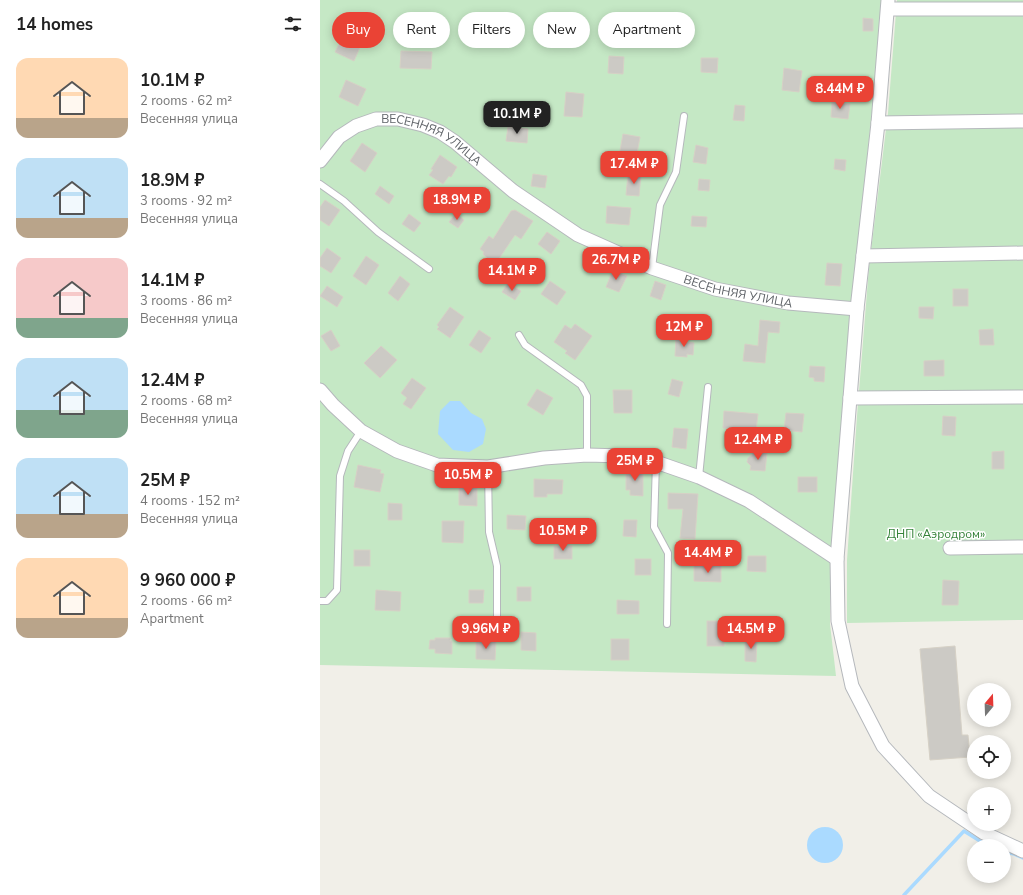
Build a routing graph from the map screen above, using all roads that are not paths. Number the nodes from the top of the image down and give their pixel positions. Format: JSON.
{"nodes":[{"id":1,"x":888,"y":4,"type":"edge"},
{"id":2,"x":1023,"y":9,"type":"edge"},
{"id":3,"x":684,"y":116,"type":"dead end"},
{"id":4,"x":1023,"y":121,"type":"edge"},
{"id":5,"x":878,"y":123,"type":"junction"},
{"id":6,"x":320,"y":161,"type":"edge"},
{"id":7,"x":320,"y":184,"type":"edge"},
{"id":8,"x":1023,"y":253,"type":"edge"},
{"id":9,"x":863,"y":256,"type":"junction"},
{"id":10,"x":652,"y":268,"type":"junction"},
{"id":11,"x":429,"y":269,"type":"dead end"},
{"id":12,"x":858,"y":309,"type":"junction"},
{"id":13,"x":519,"y":334,"type":"dead end"},
{"id":14,"x":708,"y":387,"type":"dead end"},
{"id":15,"x":320,"y":390,"type":"edge"},
{"id":16,"x":1023,"y":397,"type":"edge"},
{"id":17,"x":850,"y":398,"type":"junction"},
{"id":18,"x":361,"y":431,"type":"junction"},
{"id":19,"x":587,"y":455,"type":"junction"},
{"id":20,"x":656,"y":462,"type":"junction"},
{"id":21,"x":488,"y":467,"type":"junction"},
{"id":22,"x":698,"y":477,"type":"junction"},
{"id":23,"x":1023,"y":547,"type":"edge"},
{"id":24,"x":950,"y":548,"type":"dead end"},
{"id":25,"x":837,"y":559,"type":"junction"},
{"id":26,"x":320,"y":601,"type":"edge"},
{"id":27,"x":497,"y":617,"type":"dead end"},
{"id":28,"x":667,"y":624,"type":"dead end"},
{"id":29,"x":1023,"y":851,"type":"edge"}],
"edges":[{"from":1,"to":2,"type":"street"},
{"from":1,"to":5,"type":"street"},
{"from":3,"to":10,"type":"lane"},
{"from":4,"to":5,"type":"street"},
{"from":5,"to":9,"type":"street"},
{"from":6,"to":10,"type":"street","name":"ВЕСЕННЯЯ УЛИЦА"},
{"from":7,"to":11,"type":"lane"},
{"from":8,"to":9,"type":"street"},
{"from":9,"to":12,"type":"street"},
{"from":10,"to":12,"type":"street","name":"ВЕСЕННЯЯ УЛИЦА"},
{"from":12,"to":17,"type":"street"},
{"from":13,"to":19,"type":"lane"},
{"from":14,"to":22,"type":"lane"},
{"from":15,"to":18,"type":"street"},
{"from":16,"to":17,"type":"street"},
{"from":17,"to":25,"type":"street"},
{"from":18,"to":21,"type":"street"},
{"from":18,"to":26,"type":"lane"},
{"from":19,"to":20,"type":"street"},
{"from":19,"to":21,"type":"street"},
{"from":20,"to":22,"type":"street"},
{"from":20,"to":28,"type":"lane"},
{"from":21,"to":27,"type":"lane"},
{"from":22,"to":25,"type":"street"},
{"from":23,"to":24,"type":"street"},
{"from":25,"to":29,"type":"street"}]}
